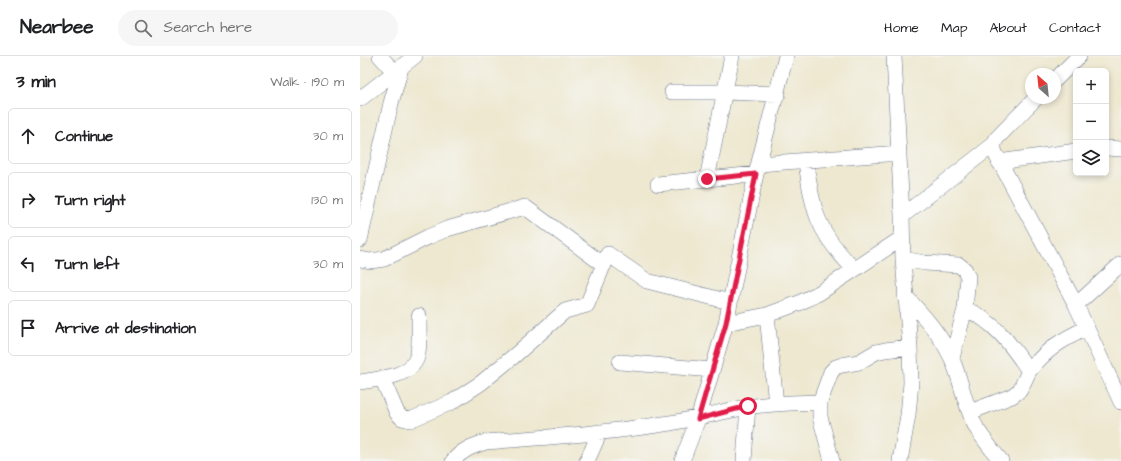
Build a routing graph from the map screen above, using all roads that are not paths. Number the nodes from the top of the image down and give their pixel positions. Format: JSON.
{"nodes":[{"id":1,"x":380,"y":56,"type":"edge"},
{"id":2,"x":415,"y":56,"type":"edge"},
{"id":3,"x":732,"y":56,"type":"edge"},
{"id":4,"x":786,"y":56,"type":"edge"},
{"id":5,"x":894,"y":56,"type":"edge"},
{"id":6,"x":1079,"y":56,"type":"edge"},
{"id":7,"x":399,"y":70,"type":"junction"},
{"id":8,"x":1061,"y":74,"type":"edge"},
{"id":9,"x":672,"y":92,"type":"dead end"},
{"id":10,"x":725,"y":92,"type":"junction"},
{"id":11,"x":778,"y":94,"type":"junction"},
{"id":12,"x":360,"y":99,"type":"edge"},
{"id":13,"x":1030,"y":104,"type":"edge"},
{"id":14,"x":993,"y":145,"type":"junction"},
{"id":15,"x":1109,"y":148,"type":"edge"},
{"id":16,"x":1121,"y":149,"type":"edge"},
{"id":17,"x":1073,"y":151,"type":"edge"},
{"id":18,"x":899,"y":153,"type":"junction"},
{"id":19,"x":806,"y":161,"type":"junction"},
{"id":20,"x":1000,"y":162,"type":"junction"},
{"id":21,"x":758,"y":169,"type":"junction"},
{"id":22,"x":707,"y":179,"type":"junction"},
{"id":23,"x":658,"y":184,"type":"dead end"},
{"id":24,"x":902,"y":216,"type":"junction"},
{"id":25,"x":902,"y":238,"type":"junction"},
{"id":26,"x":360,"y":240,"type":"edge"},
{"id":27,"x":360,"y":258,"type":"edge"},
{"id":28,"x":903,"y":259,"type":"junction"},
{"id":29,"x":1121,"y":264,"type":"edge"},
{"id":30,"x":604,"y":265,"type":"junction"},
{"id":31,"x":854,"y":270,"type":"junction"},
{"id":32,"x":905,"y":296,"type":"junction"},
{"id":33,"x":730,"y":302,"type":"junction"},
{"id":34,"x":1076,"y":305,"type":"junction"},
{"id":35,"x":965,"y":309,"type":"junction"},
{"id":36,"x":767,"y":315,"type":"junction"},
{"id":37,"x":419,"y":316,"type":"dead end"},
{"id":38,"x":726,"y":323,"type":"junction"},
{"id":39,"x":1087,"y":328,"type":"junction"},
{"id":40,"x":910,"y":347,"type":"junction"},
{"id":41,"x":952,"y":358,"type":"junction"},
{"id":42,"x":620,"y":362,"type":"dead end"},
{"id":43,"x":712,"y":370,"type":"junction"},
{"id":44,"x":1030,"y":371,"type":"junction"},
{"id":45,"x":382,"y":378,"type":"junction"},
{"id":46,"x":360,"y":382,"type":"edge"},
{"id":47,"x":820,"y":402,"type":"junction"},
{"id":48,"x":1121,"y":402,"type":"edge"},
{"id":49,"x":776,"y":404,"type":"junction"},
{"id":50,"x":748,"y":406,"type":"junction"},
{"id":51,"x":970,"y":412,"type":"junction"},
{"id":52,"x":698,"y":419,"type":"junction"},
{"id":53,"x":600,"y":432,"type":"junction"},
{"id":54,"x":453,"y":461,"type":"edge"},
{"id":55,"x":587,"y":461,"type":"edge"},
{"id":56,"x":682,"y":461,"type":"edge"},
{"id":57,"x":744,"y":461,"type":"edge"},
{"id":58,"x":832,"y":461,"type":"edge"},
{"id":59,"x":900,"y":461,"type":"edge"},
{"id":60,"x":1001,"y":461,"type":"edge"}],
"edges":[{"from":1,"to":7,"type":"street"},
{"from":2,"to":7,"type":"street"},
{"from":3,"to":10,"type":"street"},
{"from":4,"to":11,"type":"street"},
{"from":5,"to":18,"type":"street"},
{"from":6,"to":8,"type":"street"},
{"from":7,"to":12,"type":"street"},
{"from":7,"to":26,"type":"street"},
{"from":9,"to":10,"type":"street"},
{"from":10,"to":11,"type":"street"},
{"from":10,"to":22,"type":"street"},
{"from":11,"to":21,"type":"street"},
{"from":13,"to":14,"type":"street"},
{"from":14,"to":20,"type":"street"},
{"from":14,"to":24,"type":"street"},
{"from":15,"to":16,"type":"street"},
{"from":17,"to":20,"type":"street"},
{"from":18,"to":19,"type":"street"},
{"from":18,"to":24,"type":"street"},
{"from":19,"to":21,"type":"street"},
{"from":19,"to":31,"type":"street"},
{"from":20,"to":34,"type":"street"},
{"from":21,"to":22,"type":"street"},
{"from":21,"to":33,"type":"street"},
{"from":22,"to":23,"type":"street"},
{"from":24,"to":25,"type":"street"},
{"from":25,"to":28,"type":"street"},
{"from":25,"to":31,"type":"street"},
{"from":27,"to":30,"type":"street"},
{"from":28,"to":32,"type":"street"},
{"from":28,"to":35,"type":"street"},
{"from":29,"to":34,"type":"street"},
{"from":30,"to":33,"type":"street"},
{"from":30,"to":45,"type":"street"},
{"from":31,"to":36,"type":"street"},
{"from":32,"to":40,"type":"street"},
{"from":32,"to":41,"type":"street"},
{"from":33,"to":38,"type":"street"},
{"from":34,"to":39,"type":"street"},
{"from":35,"to":41,"type":"street"},
{"from":35,"to":44,"type":"street"},
{"from":36,"to":38,"type":"street"},
{"from":36,"to":49,"type":"street"},
{"from":37,"to":45,"type":"street"},
{"from":38,"to":43,"type":"street"},
{"from":39,"to":44,"type":"street"},
{"from":39,"to":48,"type":"street"},
{"from":40,"to":47,"type":"street"},
{"from":40,"to":59,"type":"street"},
{"from":41,"to":51,"type":"street"},
{"from":42,"to":43,"type":"street"},
{"from":43,"to":52,"type":"street"},
{"from":44,"to":51,"type":"street"},
{"from":45,"to":46,"type":"street"},
{"from":47,"to":49,"type":"street"},
{"from":47,"to":58,"type":"street"},
{"from":49,"to":50,"type":"street"},
{"from":50,"to":52,"type":"street"},
{"from":50,"to":57,"type":"street"},
{"from":51,"to":60,"type":"street"},
{"from":52,"to":53,"type":"street"},
{"from":52,"to":56,"type":"street"},
{"from":53,"to":54,"type":"street"},
{"from":53,"to":55,"type":"street"}]}
